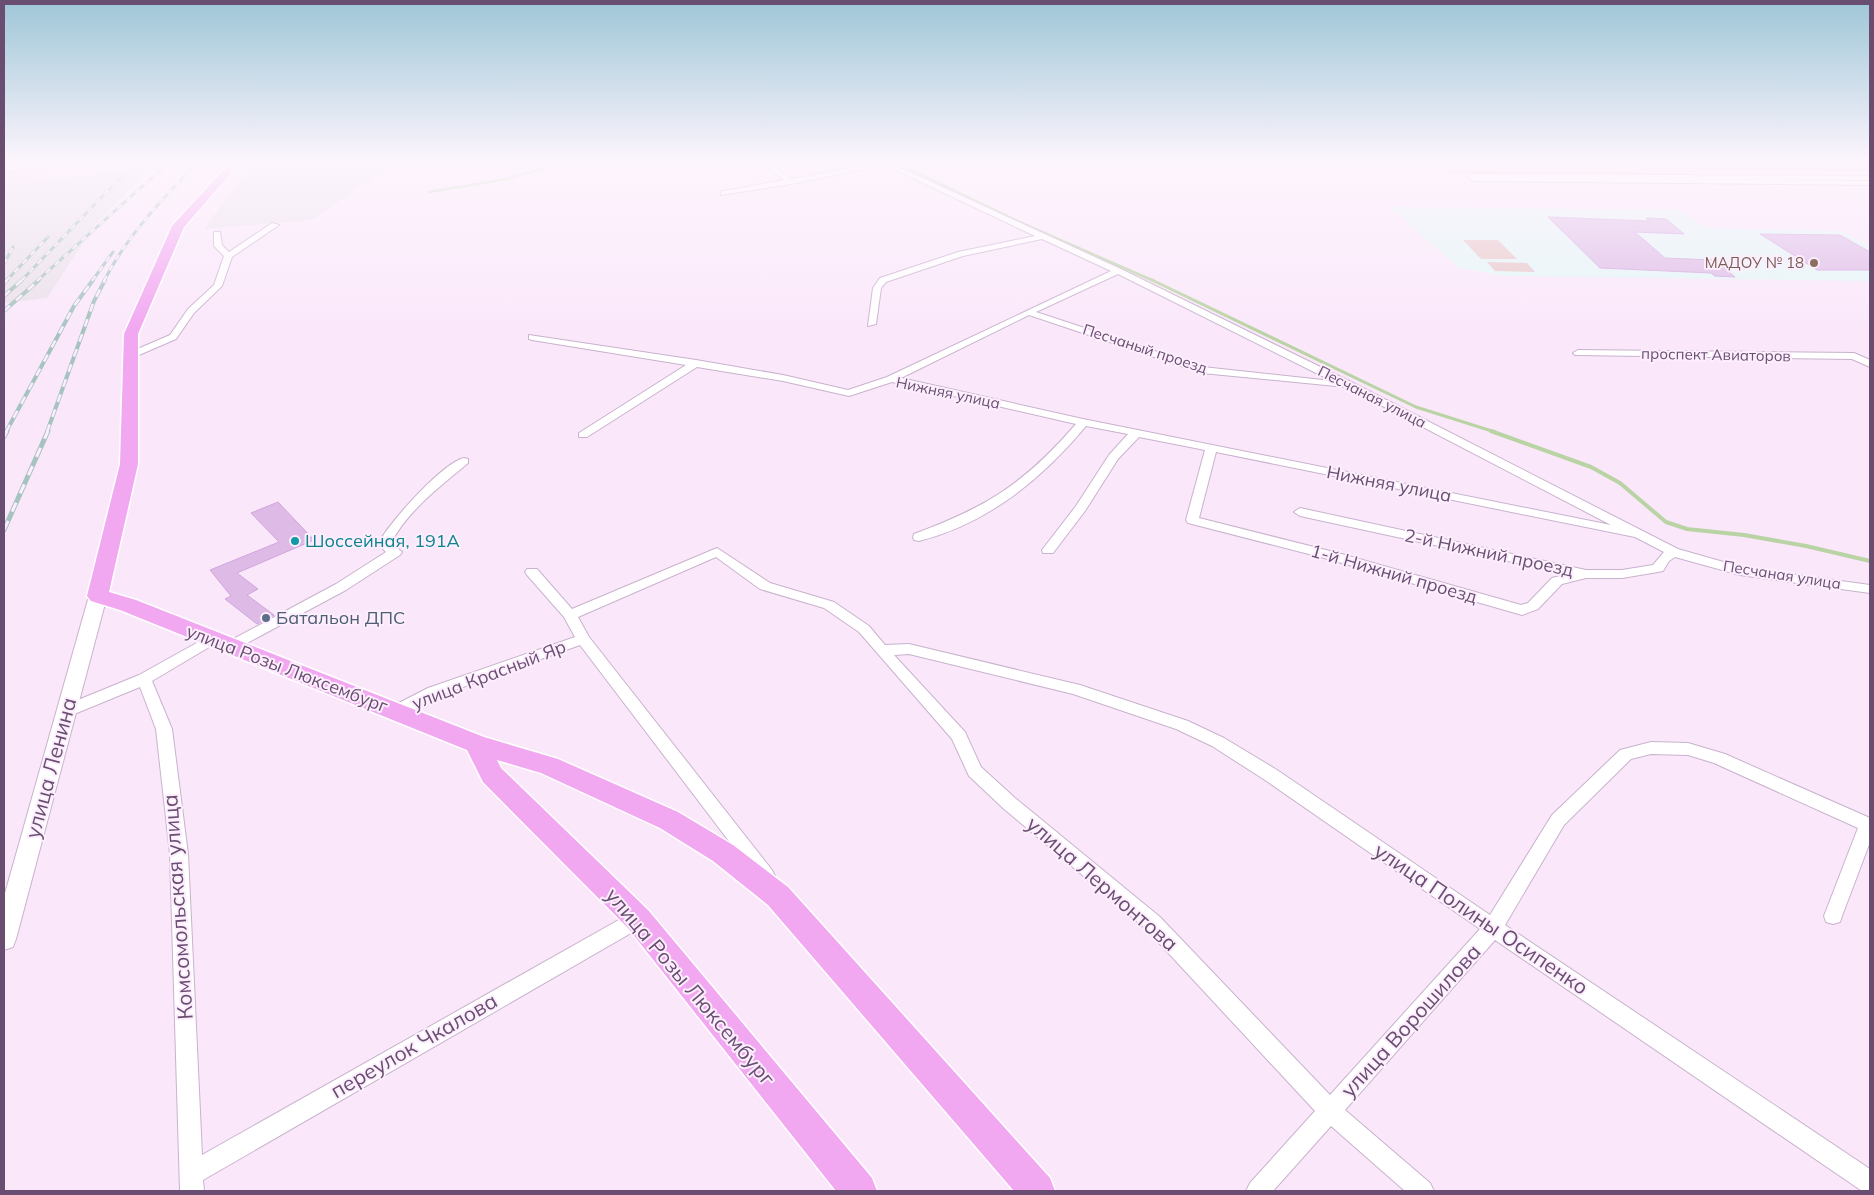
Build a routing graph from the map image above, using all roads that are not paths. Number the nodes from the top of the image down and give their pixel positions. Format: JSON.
{"nodes":[{"id":1,"x":185,"y":219,"type":"edge"},
{"id":2,"x":1003,"y":219,"type":"edge"},
{"id":3,"x":275,"y":225,"type":"dead end"},
{"id":4,"x":217,"y":234,"type":"dead end"},
{"id":5,"x":1041,"y":237,"type":"junction"},
{"id":6,"x":228,"y":256,"type":"junction"},
{"id":7,"x":1118,"y":271,"type":"junction"},
{"id":8,"x":1028,"y":312,"type":"junction"},
{"id":9,"x":871,"y":324,"type":"dead end"},
{"id":10,"x":532,"y":337,"type":"dead end"},
{"id":11,"x":1578,"y":353,"type":"dead end"},
{"id":12,"x":129,"y":356,"type":"junction"},
{"id":13,"x":696,"y":363,"type":"junction"},
{"id":14,"x":1870,"y":364,"type":"edge"},
{"id":15,"x":891,"y":379,"type":"junction"},
{"id":16,"x":1353,"y":387,"type":"junction"},
{"id":17,"x":1083,"y":422,"type":"junction"},
{"id":18,"x":1136,"y":433,"type":"junction"},
{"id":19,"x":583,"y":435,"type":"dead end"},
{"id":20,"x":1211,"y":449,"type":"junction"},
{"id":21,"x":464,"y":461,"type":"dead end"},
{"id":22,"x":1300,"y":512,"type":"dead end"},
{"id":23,"x":1642,"y":535,"type":"junction"},
{"id":24,"x":919,"y":537,"type":"dead end"},
{"id":25,"x":1048,"y":550,"type":"dead end"},
{"id":26,"x":1672,"y":552,"type":"junction"},
{"id":27,"x":532,"y":572,"type":"dead end"},
{"id":28,"x":1586,"y":574,"type":"junction"},
{"id":29,"x":1870,"y":589,"type":"edge"},
{"id":30,"x":98,"y":596,"type":"junction"},
{"id":31,"x":570,"y":615,"type":"junction"},
{"id":32,"x":583,"y":639,"type":"junction"},
{"id":33,"x":220,"y":644,"type":"junction"},
{"id":34,"x":881,"y":650,"type":"junction"},
{"id":35,"x":144,"y":679,"type":"junction"},
{"id":36,"x":67,"y":711,"type":"junction"},
{"id":37,"x":397,"y":711,"type":"junction"},
{"id":38,"x":476,"y":744,"type":"junction"},
{"id":39,"x":1869,"y":826,"type":"edge"},
{"id":40,"x":1833,"y":916,"type":"dead end"},
{"id":41,"x":638,"y":919,"type":"junction"},
{"id":42,"x":1492,"y":928,"type":"junction"},
{"id":43,"x":811,"y":934,"type":"junction"},
{"id":44,"x":4,"y":939,"type":"edge"},
{"id":45,"x":1330,"y":1111,"type":"junction"},
{"id":46,"x":191,"y":1183,"type":"edge"},
{"id":47,"x":1870,"y":1183,"type":"edge"},
{"id":48,"x":859,"y":1191,"type":"edge"},
{"id":49,"x":1037,"y":1191,"type":"edge"},
{"id":50,"x":1258,"y":1191,"type":"edge"},
{"id":51,"x":1422,"y":1191,"type":"edge"}],
"edges":[{"from":1,"to":12,"type":"main road"},
{"from":2,"to":5,"type":"street","name":"Песчаная улица"},
{"from":3,"to":6,"type":"street"},
{"from":4,"to":6,"type":"street"},
{"from":5,"to":7,"type":"street","name":"Песчаная улица"},
{"from":5,"to":9,"type":"street"},
{"from":6,"to":12,"type":"street"},
{"from":7,"to":8,"type":"street"},
{"from":7,"to":16,"type":"street","name":"Песчаная улица"},
{"from":8,"to":15,"type":"street"},
{"from":8,"to":16,"type":"street","name":"Песчаный проезд"},
{"from":10,"to":13,"type":"street","name":"Нижняя улица"},
{"from":11,"to":14,"type":"street","name":"проспект Авиаторов"},
{"from":12,"to":30,"type":"main road"},
{"from":13,"to":15,"type":"street","name":"Нижняя улица"},
{"from":13,"to":19,"type":"street"},
{"from":15,"to":17,"type":"street","name":"Нижняя улица"},
{"from":16,"to":23,"type":"street","name":"Песчаная улица"},
{"from":17,"to":18,"type":"street","name":"Нижняя улица"},
{"from":17,"to":24,"type":"street"},
{"from":18,"to":20,"type":"street","name":"Нижняя улица"},
{"from":18,"to":25,"type":"street"},
{"from":20,"to":23,"type":"street","name":"Нижняя улица"},
{"from":20,"to":28,"type":"street","name":"1-й Нижний проезд"},
{"from":21,"to":33,"type":"street"},
{"from":22,"to":28,"type":"street","name":"2-й Нижний проезд"},
{"from":23,"to":26,"type":"street","name":"Песчаная улица"},
{"from":26,"to":28,"type":"street","name":"2-й Нижний проезд"},
{"from":26,"to":29,"type":"street","name":"Песчаная улица"},
{"from":27,"to":31,"type":"street","name":"улица Красный Яр"},
{"from":30,"to":33,"type":"main road","name":"улица Розы Люксембург"},
{"from":30,"to":36,"type":"street","name":"улица Ленина"},
{"from":31,"to":32,"type":"street","name":"улица Красный Яр"},
{"from":31,"to":34,"type":"street","name":"улица Красный Яр"},
{"from":32,"to":37,"type":"street","name":"улица Красный Яр"},
{"from":32,"to":43,"type":"street","name":"улица Розы Люксембург"},
{"from":33,"to":35,"type":"street"},
{"from":33,"to":37,"type":"main road","name":"улица Розы Люксембург"},
{"from":34,"to":42,"type":"street","name":"улица Полины Осипенко"},
{"from":34,"to":45,"type":"street","name":"улица Лермонтова"},
{"from":35,"to":36,"type":"street"},
{"from":35,"to":46,"type":"street","name":"Комсомольская улица"},
{"from":36,"to":44,"type":"street","name":"улица Ленина"},
{"from":37,"to":38,"type":"main road","name":"улица Розы Люксембург"},
{"from":38,"to":41,"type":"main road","name":"улица Розы Люксембург"},
{"from":38,"to":43,"type":"main road","name":"улица Розы Люксембург"},
{"from":39,"to":40,"type":"street"},
{"from":39,"to":42,"type":"street","name":"улица Ворошилова"},
{"from":41,"to":46,"type":"street","name":"переулок Чкалова"},
{"from":41,"to":48,"type":"main road","name":"улица Розы Люксембург"},
{"from":42,"to":45,"type":"street","name":"улица Ворошилова"},
{"from":42,"to":47,"type":"street","name":"улица Полины Осипенко"},
{"from":43,"to":49,"type":"main road","name":"улица Розы Люксембург"},
{"from":45,"to":50,"type":"street","name":"улица Ворошилова"},
{"from":45,"to":51,"type":"street","name":"улица Лермонтова"}]}
